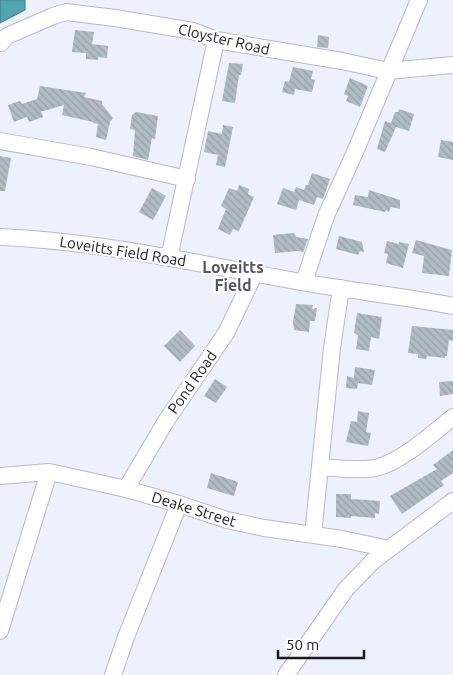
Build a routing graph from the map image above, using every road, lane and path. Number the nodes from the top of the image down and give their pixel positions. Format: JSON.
{"nodes":[{"id":1,"x":419,"y":0,"type":"edge"},
{"id":2,"x":216,"y":40,"type":"junction"},
{"id":3,"x":1,"y":43,"type":"edge"},
{"id":4,"x":453,"y":65,"type":"edge"},
{"id":5,"x":385,"y":78,"type":"junction"},
{"id":6,"x":0,"y":141,"type":"edge"},
{"id":7,"x":187,"y":179,"type":"junction"},
{"id":8,"x":0,"y":237,"type":"edge"},
{"id":9,"x":169,"y":258,"type":"junction"},
{"id":10,"x":256,"y":273,"type":"junction"},
{"id":11,"x":304,"y":282,"type":"junction"},
{"id":12,"x":341,"y":288,"type":"junction"},
{"id":13,"x":453,"y":306,"type":"edge"},
{"id":14,"x":453,"y":417,"type":"edge"},
{"id":15,"x":320,"y":467,"type":"junction"},
{"id":16,"x":48,"y":472,"type":"junction"},
{"id":17,"x":0,"y":476,"type":"edge"},
{"id":18,"x":126,"y":489,"type":"junction"},
{"id":19,"x":453,"y":501,"type":"edge"},
{"id":20,"x":179,"y":504,"type":"junction"},
{"id":21,"x":313,"y":535,"type":"junction"},
{"id":22,"x":389,"y":549,"type":"junction"},
{"id":23,"x":0,"y":631,"type":"edge"},
{"id":24,"x":112,"y":675,"type":"edge"},
{"id":25,"x":286,"y":675,"type":"edge"}],
"edges":[{"from":1,"to":5,"type":"street"},
{"from":2,"to":3,"type":"street","name":"Cloyster Road"},
{"from":2,"to":5,"type":"street","name":"Cloyster Road"},
{"from":2,"to":7,"type":"street"},
{"from":4,"to":5,"type":"street","name":"Cloyster Road"},
{"from":5,"to":11,"type":"street"},
{"from":6,"to":7,"type":"street"},
{"from":7,"to":9,"type":"street"},
{"from":8,"to":9,"type":"street","name":"Loveitts Field Road"},
{"from":9,"to":10,"type":"street","name":"Loveitts Field Road"},
{"from":10,"to":11,"type":"street","name":"Loveitts Field Road"},
{"from":10,"to":18,"type":"street","name":"Pond Road"},
{"from":11,"to":12,"type":"street","name":"Loveitts Field Road"},
{"from":12,"to":13,"type":"street","name":"Loveitts Field Road"},
{"from":12,"to":15,"type":"street"},
{"from":14,"to":15,"type":"street"},
{"from":15,"to":21,"type":"street"},
{"from":16,"to":17,"type":"street","name":"Deake Street"},
{"from":16,"to":18,"type":"street","name":"Deake Street"},
{"from":16,"to":23,"type":"street"},
{"from":18,"to":20,"type":"street","name":"Deake Street"},
{"from":19,"to":22,"type":"street"},
{"from":20,"to":21,"type":"street","name":"Deake Street"},
{"from":20,"to":24,"type":"street"},
{"from":21,"to":22,"type":"street","name":"Deake Street"},
{"from":22,"to":25,"type":"street"}]}
